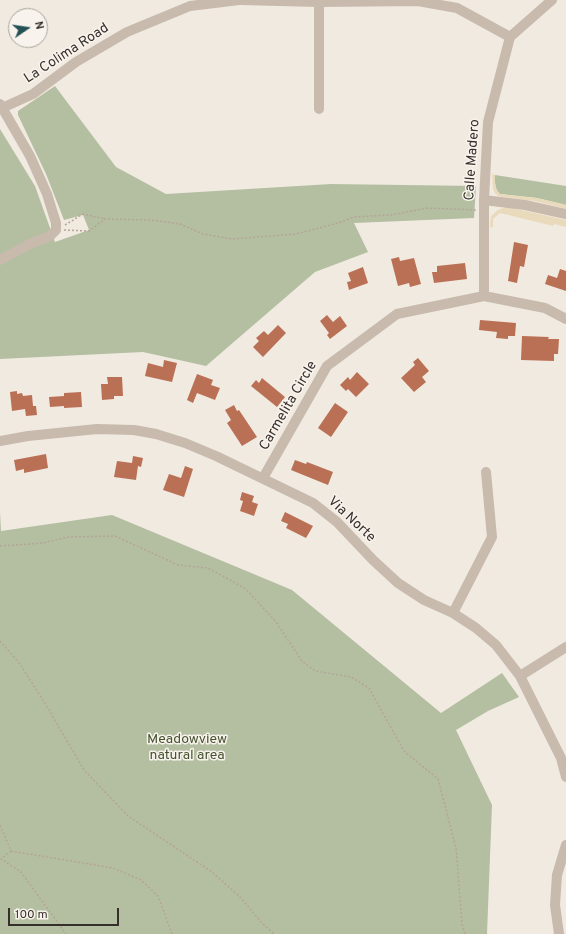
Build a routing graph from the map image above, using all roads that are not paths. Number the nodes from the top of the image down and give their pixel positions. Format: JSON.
{"nodes":[{"id":1,"x":240,"y":0,"type":"edge"},
{"id":2,"x":552,"y":0,"type":"edge"},
{"id":3,"x":319,"y":2,"type":"junction"},
{"id":4,"x":510,"y":37,"type":"junction"},
{"id":5,"x":1,"y":106,"type":"edge"},
{"id":6,"x":319,"y":109,"type":"dead end"},
{"id":7,"x":484,"y":206,"type":"junction"},
{"id":8,"x":566,"y":214,"type":"edge"},
{"id":9,"x":0,"y":260,"type":"edge"},
{"id":10,"x":484,"y":296,"type":"junction"},
{"id":11,"x":566,"y":319,"type":"edge"},
{"id":12,"x":0,"y":441,"type":"edge"},
{"id":13,"x":486,"y":472,"type":"dead end"},
{"id":14,"x":263,"y":478,"type":"junction"},
{"id":15,"x":453,"y":613,"type":"junction"},
{"id":16,"x":566,"y":647,"type":"edge"},
{"id":17,"x":520,"y":676,"type":"junction"},
{"id":18,"x":566,"y":777,"type":"edge"},
{"id":19,"x":566,"y":845,"type":"edge"},
{"id":20,"x":559,"y":934,"type":"edge"}],
"edges":[{"from":1,"to":3,"type":"street","name":"La Colima Road"},
{"from":1,"to":5,"type":"street","name":"La Colima Road"},
{"from":2,"to":4,"type":"street"},
{"from":3,"to":4,"type":"street","name":"La Colima Road"},
{"from":3,"to":6,"type":"street"},
{"from":4,"to":7,"type":"street","name":"Calle Madero"},
{"from":5,"to":9,"type":"street"},
{"from":7,"to":8,"type":"street"},
{"from":7,"to":10,"type":"street","name":"Calle Madero"},
{"from":10,"to":11,"type":"street","name":"Carmelita Circle"},
{"from":10,"to":14,"type":"street","name":"Carmelita Circle"},
{"from":12,"to":14,"type":"street","name":"Via Norte"},
{"from":13,"to":15,"type":"street"},
{"from":14,"to":15,"type":"street","name":"Via Norte"},
{"from":15,"to":17,"type":"street","name":"Via Norte"},
{"from":16,"to":17,"type":"street"},
{"from":17,"to":18,"type":"street","name":"Via Norte"},
{"from":19,"to":20,"type":"street"}]}
